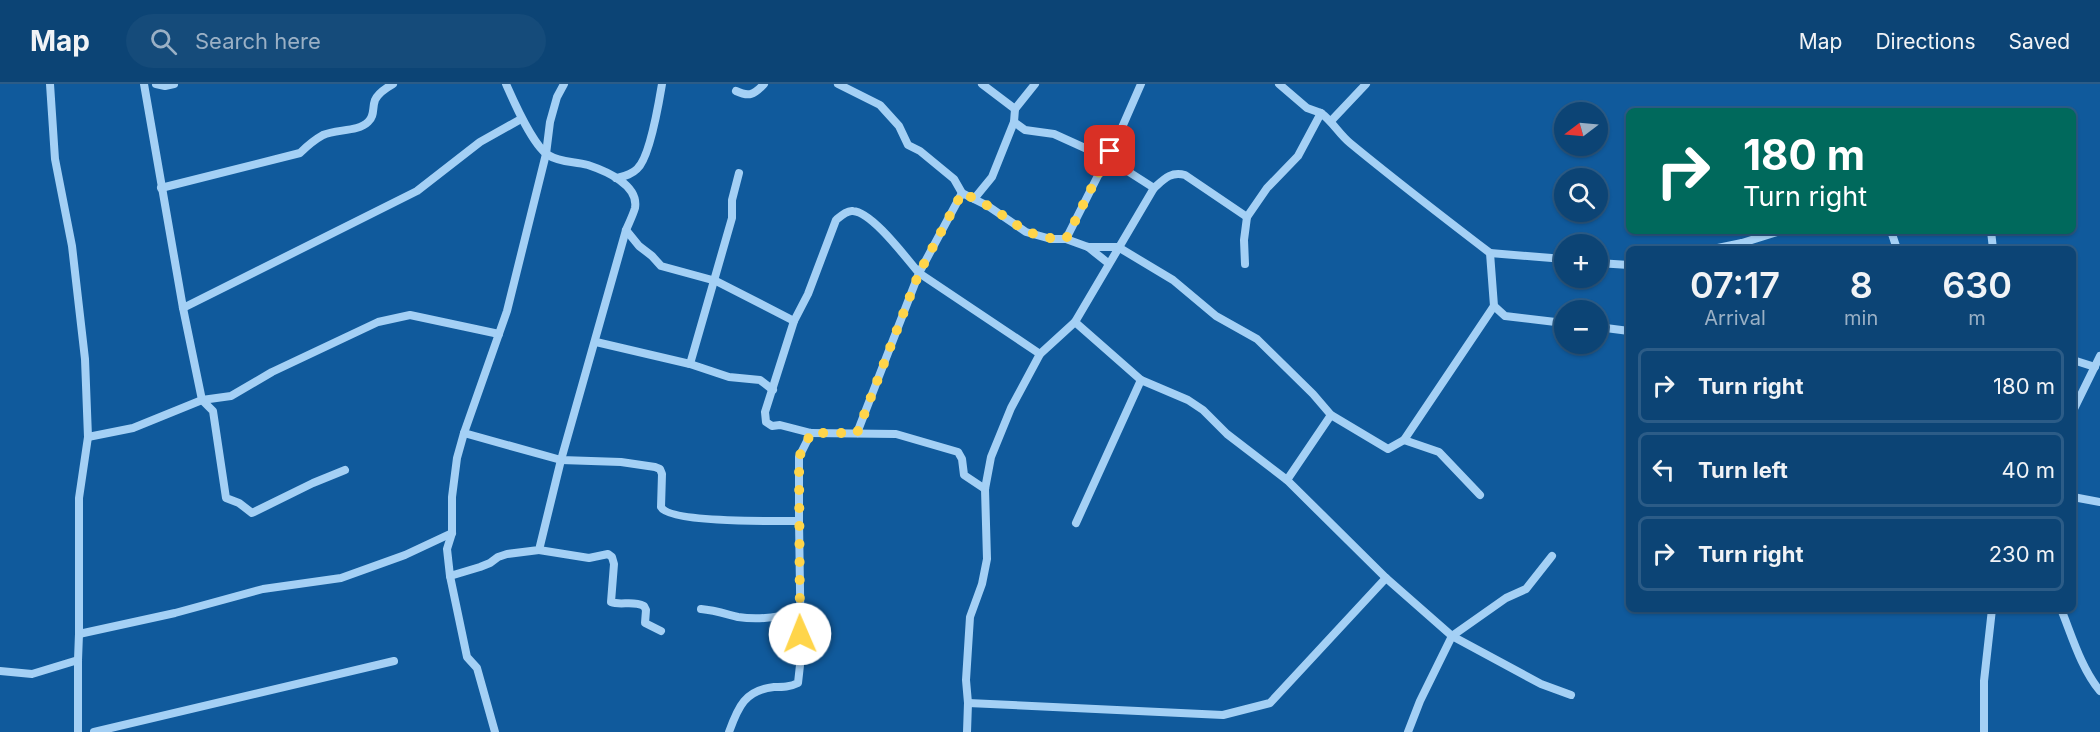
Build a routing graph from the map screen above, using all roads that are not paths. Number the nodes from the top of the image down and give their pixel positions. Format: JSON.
{"nodes":[{"id":1,"x":50,"y":84,"type":"edge"},
{"id":2,"x":144,"y":84,"type":"edge"},
{"id":3,"x":156,"y":84,"type":"edge"},
{"id":4,"x":174,"y":84,"type":"edge"},
{"id":5,"x":393,"y":84,"type":"edge"},
{"id":6,"x":506,"y":84,"type":"edge"},
{"id":7,"x":564,"y":84,"type":"edge"},
{"id":8,"x":662,"y":84,"type":"edge"},
{"id":9,"x":764,"y":84,"type":"edge"},
{"id":10,"x":838,"y":84,"type":"edge"},
{"id":11,"x":982,"y":84,"type":"edge"},
{"id":12,"x":1035,"y":84,"type":"edge"},
{"id":13,"x":1141,"y":84,"type":"edge"},
{"id":14,"x":1278,"y":84,"type":"edge"},
{"id":15,"x":1366,"y":84,"type":"edge"},
{"id":16,"x":735,"y":91,"type":"dead end"},
{"id":17,"x":1014,"y":109,"type":"junction"},
{"id":18,"x":1321,"y":113,"type":"junction"},
{"id":19,"x":521,"y":119,"type":"junction"},
{"id":20,"x":1331,"y":121,"type":"junction"},
{"id":21,"x":1014,"y":122,"type":"junction"},
{"id":22,"x":546,"y":154,"type":"junction"},
{"id":23,"x":1107,"y":158,"type":"junction"},
{"id":24,"x":738,"y":173,"type":"dead end"},
{"id":25,"x":616,"y":178,"type":"junction"},
{"id":26,"x":161,"y":188,"type":"junction"},
{"id":27,"x":1154,"y":188,"type":"junction"},
{"id":28,"x":962,"y":193,"type":"junction"},
{"id":29,"x":975,"y":199,"type":"junction"},
{"id":30,"x":1247,"y":217,"type":"junction"},
{"id":31,"x":626,"y":230,"type":"junction"},
{"id":32,"x":1773,"y":234,"type":"edge"},
{"id":33,"x":1066,"y":239,"type":"junction"},
{"id":34,"x":1743,"y":246,"type":"edge"},
{"id":35,"x":1088,"y":247,"type":"junction"},
{"id":36,"x":1118,"y":248,"type":"junction"},
{"id":37,"x":1490,"y":253,"type":"junction"},
{"id":38,"x":1554,"y":259,"type":"edge"},
{"id":39,"x":1108,"y":263,"type":"junction"},
{"id":40,"x":1608,"y":263,"type":"edge"},
{"id":41,"x":1245,"y":264,"type":"dead end"},
{"id":42,"x":1626,"y":265,"type":"edge"},
{"id":43,"x":919,"y":273,"type":"junction"},
{"id":44,"x":716,"y":280,"type":"junction"},
{"id":45,"x":1494,"y":306,"type":"junction"},
{"id":46,"x":183,"y":308,"type":"junction"},
{"id":47,"x":794,"y":321,"type":"junction"},
{"id":48,"x":1074,"y":322,"type":"junction"},
{"id":49,"x":1554,"y":322,"type":"edge"},
{"id":50,"x":1608,"y":328,"type":"edge"},
{"id":51,"x":1626,"y":331,"type":"edge"},
{"id":52,"x":499,"y":334,"type":"junction"},
{"id":53,"x":596,"y":342,"type":"junction"},
{"id":54,"x":1040,"y":354,"type":"junction"},
{"id":55,"x":2100,"y":356,"type":"edge"},
{"id":56,"x":2076,"y":361,"type":"edge"},
{"id":57,"x":690,"y":364,"type":"junction"},
{"id":58,"x":2095,"y":367,"type":"junction"},
{"id":59,"x":1141,"y":380,"type":"junction"},
{"id":60,"x":773,"y":390,"type":"junction"},
{"id":61,"x":202,"y":400,"type":"junction"},
{"id":62,"x":2076,"y":405,"type":"edge"},
{"id":63,"x":1331,"y":415,"type":"junction"},
{"id":64,"x":464,"y":433,"type":"junction"},
{"id":65,"x":811,"y":433,"type":"junction"},
{"id":66,"x":857,"y":433,"type":"junction"},
{"id":67,"x":88,"y":436,"type":"junction"},
{"id":68,"x":1404,"y":440,"type":"junction"},
{"id":69,"x":561,"y":460,"type":"junction"},
{"id":70,"x":345,"y":470,"type":"dead end"},
{"id":71,"x":1287,"y":480,"type":"junction"},
{"id":72,"x":985,"y":489,"type":"junction"},
{"id":73,"x":1480,"y":495,"type":"dead end"},
{"id":74,"x":2076,"y":498,"type":"edge"},
{"id":75,"x":2100,"y":502,"type":"edge"},
{"id":76,"x":799,"y":521,"type":"junction"},
{"id":77,"x":1076,"y":523,"type":"dead end"},
{"id":78,"x":452,"y":533,"type":"junction"},
{"id":79,"x":539,"y":550,"type":"junction"},
{"id":80,"x":1552,"y":556,"type":"dead end"},
{"id":81,"x":450,"y":576,"type":"junction"},
{"id":82,"x":1386,"y":578,"type":"junction"},
{"id":83,"x":701,"y":609,"type":"dead end"},
{"id":84,"x":800,"y":611,"type":"junction"},
{"id":85,"x":1992,"y":612,"type":"edge"},
{"id":86,"x":2062,"y":612,"type":"edge"},
{"id":87,"x":661,"y":631,"type":"dead end"},
{"id":88,"x":79,"y":634,"type":"junction"},
{"id":89,"x":1452,"y":636,"type":"junction"},
{"id":90,"x":78,"y":660,"type":"junction"},
{"id":91,"x":394,"y":661,"type":"dead end"},
{"id":92,"x":0,"y":671,"type":"edge"},
{"id":93,"x":2100,"y":691,"type":"edge"},
{"id":94,"x":1571,"y":695,"type":"dead end"},
{"id":95,"x":968,"y":703,"type":"junction"},
{"id":96,"x":78,"y":732,"type":"edge"},
{"id":97,"x":94,"y":732,"type":"edge"},
{"id":98,"x":495,"y":732,"type":"edge"},
{"id":99,"x":729,"y":732,"type":"edge"},
{"id":100,"x":968,"y":732,"type":"edge"},
{"id":101,"x":1408,"y":732,"type":"edge"},
{"id":102,"x":1984,"y":732,"type":"edge"}],
"edges":[{"from":1,"to":67,"type":"street"},
{"from":2,"to":26,"type":"street"},
{"from":3,"to":4,"type":"street"},
{"from":5,"to":26,"type":"street"},
{"from":6,"to":19,"type":"street"},
{"from":7,"to":22,"type":"street"},
{"from":8,"to":25,"type":"street"},
{"from":9,"to":16,"type":"street"},
{"from":10,"to":28,"type":"street"},
{"from":11,"to":17,"type":"street"},
{"from":12,"to":17,"type":"street"},
{"from":13,"to":23,"type":"street"},
{"from":14,"to":18,"type":"street"},
{"from":15,"to":20,"type":"street"},
{"from":17,"to":21,"type":"street"},
{"from":18,"to":20,"type":"street"},
{"from":18,"to":30,"type":"street"},
{"from":19,"to":22,"type":"street"},
{"from":19,"to":46,"type":"street"},
{"from":20,"to":37,"type":"street"},
{"from":21,"to":23,"type":"street"},
{"from":21,"to":29,"type":"street"},
{"from":22,"to":25,"type":"street"},
{"from":22,"to":52,"type":"street"},
{"from":23,"to":27,"type":"street"},
{"from":23,"to":33,"type":"street"},
{"from":24,"to":44,"type":"street"},
{"from":25,"to":31,"type":"street"},
{"from":26,"to":46,"type":"street"},
{"from":27,"to":30,"type":"street"},
{"from":27,"to":36,"type":"street"},
{"from":28,"to":29,"type":"street"},
{"from":28,"to":43,"type":"street"},
{"from":29,"to":33,"type":"street"},
{"from":30,"to":41,"type":"street"},
{"from":31,"to":44,"type":"street"},
{"from":31,"to":53,"type":"street"},
{"from":32,"to":34,"type":"street"},
{"from":33,"to":35,"type":"street"},
{"from":35,"to":36,"type":"street"},
{"from":35,"to":39,"type":"street"},
{"from":36,"to":39,"type":"street"},
{"from":36,"to":63,"type":"street"},
{"from":37,"to":38,"type":"street"},
{"from":37,"to":45,"type":"street"},
{"from":39,"to":48,"type":"street"},
{"from":40,"to":42,"type":"street"},
{"from":43,"to":47,"type":"street"},
{"from":43,"to":54,"type":"street"},
{"from":43,"to":66,"type":"street"},
{"from":44,"to":47,"type":"street"},
{"from":44,"to":57,"type":"street"},
{"from":45,"to":49,"type":"street"},
{"from":45,"to":68,"type":"street"},
{"from":46,"to":61,"type":"street"},
{"from":47,"to":60,"type":"street"},
{"from":48,"to":54,"type":"street"},
{"from":48,"to":59,"type":"street"},
{"from":50,"to":51,"type":"street"},
{"from":52,"to":61,"type":"street"},
{"from":52,"to":64,"type":"street"},
{"from":53,"to":57,"type":"street"},
{"from":53,"to":69,"type":"street"},
{"from":54,"to":72,"type":"street"},
{"from":55,"to":58,"type":"street"},
{"from":56,"to":58,"type":"street"},
{"from":57,"to":60,"type":"street"},
{"from":58,"to":62,"type":"street"},
{"from":59,"to":71,"type":"street"},
{"from":59,"to":77,"type":"street"},
{"from":60,"to":65,"type":"street"},
{"from":61,"to":67,"type":"street"},
{"from":61,"to":70,"type":"street"},
{"from":63,"to":68,"type":"street"},
{"from":63,"to":71,"type":"street"},
{"from":64,"to":69,"type":"street"},
{"from":64,"to":78,"type":"street"},
{"from":65,"to":66,"type":"street"},
{"from":65,"to":76,"type":"street"},
{"from":66,"to":72,"type":"street"},
{"from":67,"to":88,"type":"street"},
{"from":68,"to":73,"type":"street"},
{"from":69,"to":76,"type":"street"},
{"from":69,"to":79,"type":"street"},
{"from":71,"to":82,"type":"street"},
{"from":72,"to":95,"type":"street"},
{"from":74,"to":75,"type":"street"},
{"from":76,"to":84,"type":"street"},
{"from":78,"to":81,"type":"street"},
{"from":78,"to":88,"type":"street"},
{"from":79,"to":81,"type":"street"},
{"from":79,"to":87,"type":"street"},
{"from":80,"to":89,"type":"street"},
{"from":81,"to":98,"type":"street"},
{"from":82,"to":89,"type":"street"},
{"from":82,"to":95,"type":"street"},
{"from":83,"to":84,"type":"street"},
{"from":84,"to":99,"type":"street"},
{"from":85,"to":102,"type":"street"},
{"from":86,"to":93,"type":"street"},
{"from":88,"to":90,"type":"street"},
{"from":89,"to":94,"type":"street"},
{"from":89,"to":101,"type":"street"},
{"from":90,"to":92,"type":"street"},
{"from":90,"to":96,"type":"street"},
{"from":91,"to":97,"type":"street"},
{"from":95,"to":100,"type":"street"}]}
